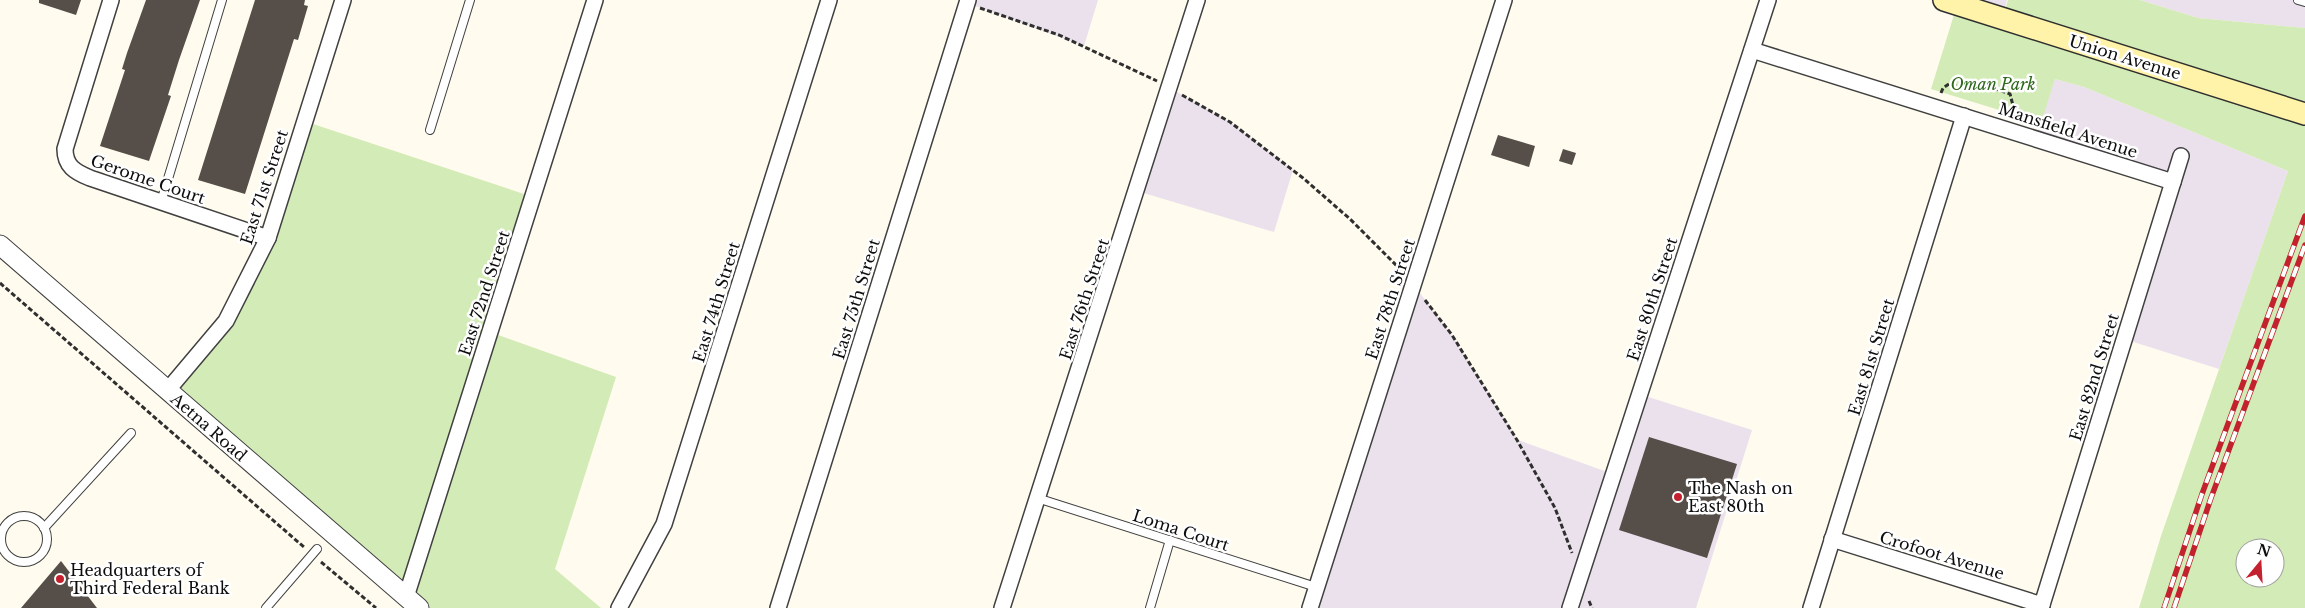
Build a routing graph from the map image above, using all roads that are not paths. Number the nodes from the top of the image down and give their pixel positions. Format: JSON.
{"nodes":[{"id":1,"x":111,"y":0,"type":"edge"},
{"id":2,"x":222,"y":0,"type":"edge"},
{"id":3,"x":342,"y":0,"type":"edge"},
{"id":4,"x":470,"y":0,"type":"edge"},
{"id":5,"x":595,"y":0,"type":"edge"},
{"id":6,"x":829,"y":0,"type":"edge"},
{"id":7,"x":1197,"y":0,"type":"edge"},
{"id":8,"x":1504,"y":0,"type":"edge"},
{"id":9,"x":1768,"y":0,"type":"edge"},
{"id":10,"x":1945,"y":0,"type":"edge"},
{"id":11,"x":2298,"y":0,"type":"edge"},
{"id":12,"x":2305,"y":2,"type":"edge"},
{"id":13,"x":972,"y":3,"type":"edge"},
{"id":14,"x":1752,"y":50,"type":"junction"},
{"id":15,"x":2304,"y":113,"type":"edge"},
{"id":16,"x":1964,"y":116,"type":"junction"},
{"id":17,"x":430,"y":130,"type":"dead end"},
{"id":18,"x":2181,"y":156,"type":"dead end"},
{"id":19,"x":2173,"y":182,"type":"junction"},
{"id":20,"x":161,"y":202,"type":"junction"},
{"id":21,"x":268,"y":238,"type":"junction"},
{"id":22,"x":0,"y":245,"type":"edge"},
{"id":23,"x":167,"y":391,"type":"junction"},
{"id":24,"x":131,"y":433,"type":"dead end"},
{"id":25,"x":1037,"y":498,"type":"junction"},
{"id":26,"x":44,"y":528,"type":"junction"},
{"id":27,"x":1832,"y":539,"type":"junction"},
{"id":28,"x":1170,"y":540,"type":"junction"},
{"id":29,"x":317,"y":549,"type":"dead end"},
{"id":30,"x":1316,"y":587,"type":"junction"},
{"id":31,"x":413,"y":602,"type":"edge"},
{"id":32,"x":2041,"y":606,"type":"edge"},
{"id":33,"x":266,"y":608,"type":"edge"},
{"id":34,"x":619,"y":608,"type":"edge"},
{"id":35,"x":778,"y":608,"type":"edge"},
{"id":36,"x":1002,"y":608,"type":"edge"},
{"id":37,"x":1150,"y":608,"type":"edge"},
{"id":38,"x":1310,"y":608,"type":"edge"},
{"id":39,"x":1570,"y":608,"type":"edge"},
{"id":40,"x":1811,"y":608,"type":"edge"}],
"edges":[{"from":1,"to":20,"type":"street","name":"Gerome Court"},
{"from":2,"to":20,"type":"lane"},
{"from":3,"to":21,"type":"street","name":"East 71st Street"},
{"from":4,"to":17,"type":"lane"},
{"from":5,"to":31,"type":"street","name":"East 72nd Street"},
{"from":6,"to":34,"type":"street","name":"East 74th Street"},
{"from":7,"to":25,"type":"street","name":"East 76th Street"},
{"from":8,"to":30,"type":"street","name":"East 78th Street"},
{"from":9,"to":14,"type":"street","name":"East 80th Street"},
{"from":10,"to":15,"type":"main road","name":"Union Avenue"},
{"from":11,"to":12,"type":"lane"},
{"from":13,"to":35,"type":"street","name":"East 75th Street"},
{"from":14,"to":16,"type":"street","name":"Mansfield Avenue"},
{"from":14,"to":39,"type":"street","name":"East 80th Street"},
{"from":16,"to":19,"type":"street","name":"Mansfield Avenue"},
{"from":16,"to":27,"type":"street","name":"East 81st Street"},
{"from":18,"to":19,"type":"street","name":"East 82nd Street"},
{"from":19,"to":32,"type":"street","name":"East 82nd Street"},
{"from":20,"to":21,"type":"street","name":"Gerome Court"},
{"from":21,"to":23,"type":"street","name":"East 71st Street"},
{"from":22,"to":23,"type":"street","name":"Aetna Road"},
{"from":23,"to":31,"type":"street","name":"Aetna Road"},
{"from":24,"to":26,"type":"lane"},
{"from":25,"to":28,"type":"lane","name":"Loma Court"},
{"from":25,"to":36,"type":"street","name":"East 76th Street"},
{"from":26,"to":26,"type":"lane"},
{"from":27,"to":32,"type":"street","name":"Crofoot Avenue"},
{"from":27,"to":40,"type":"street","name":"East 81st Street"},
{"from":28,"to":30,"type":"lane","name":"Loma Court"},
{"from":28,"to":37,"type":"lane"},
{"from":29,"to":33,"type":"lane"},
{"from":30,"to":38,"type":"street","name":"East 78th Street"}]}
